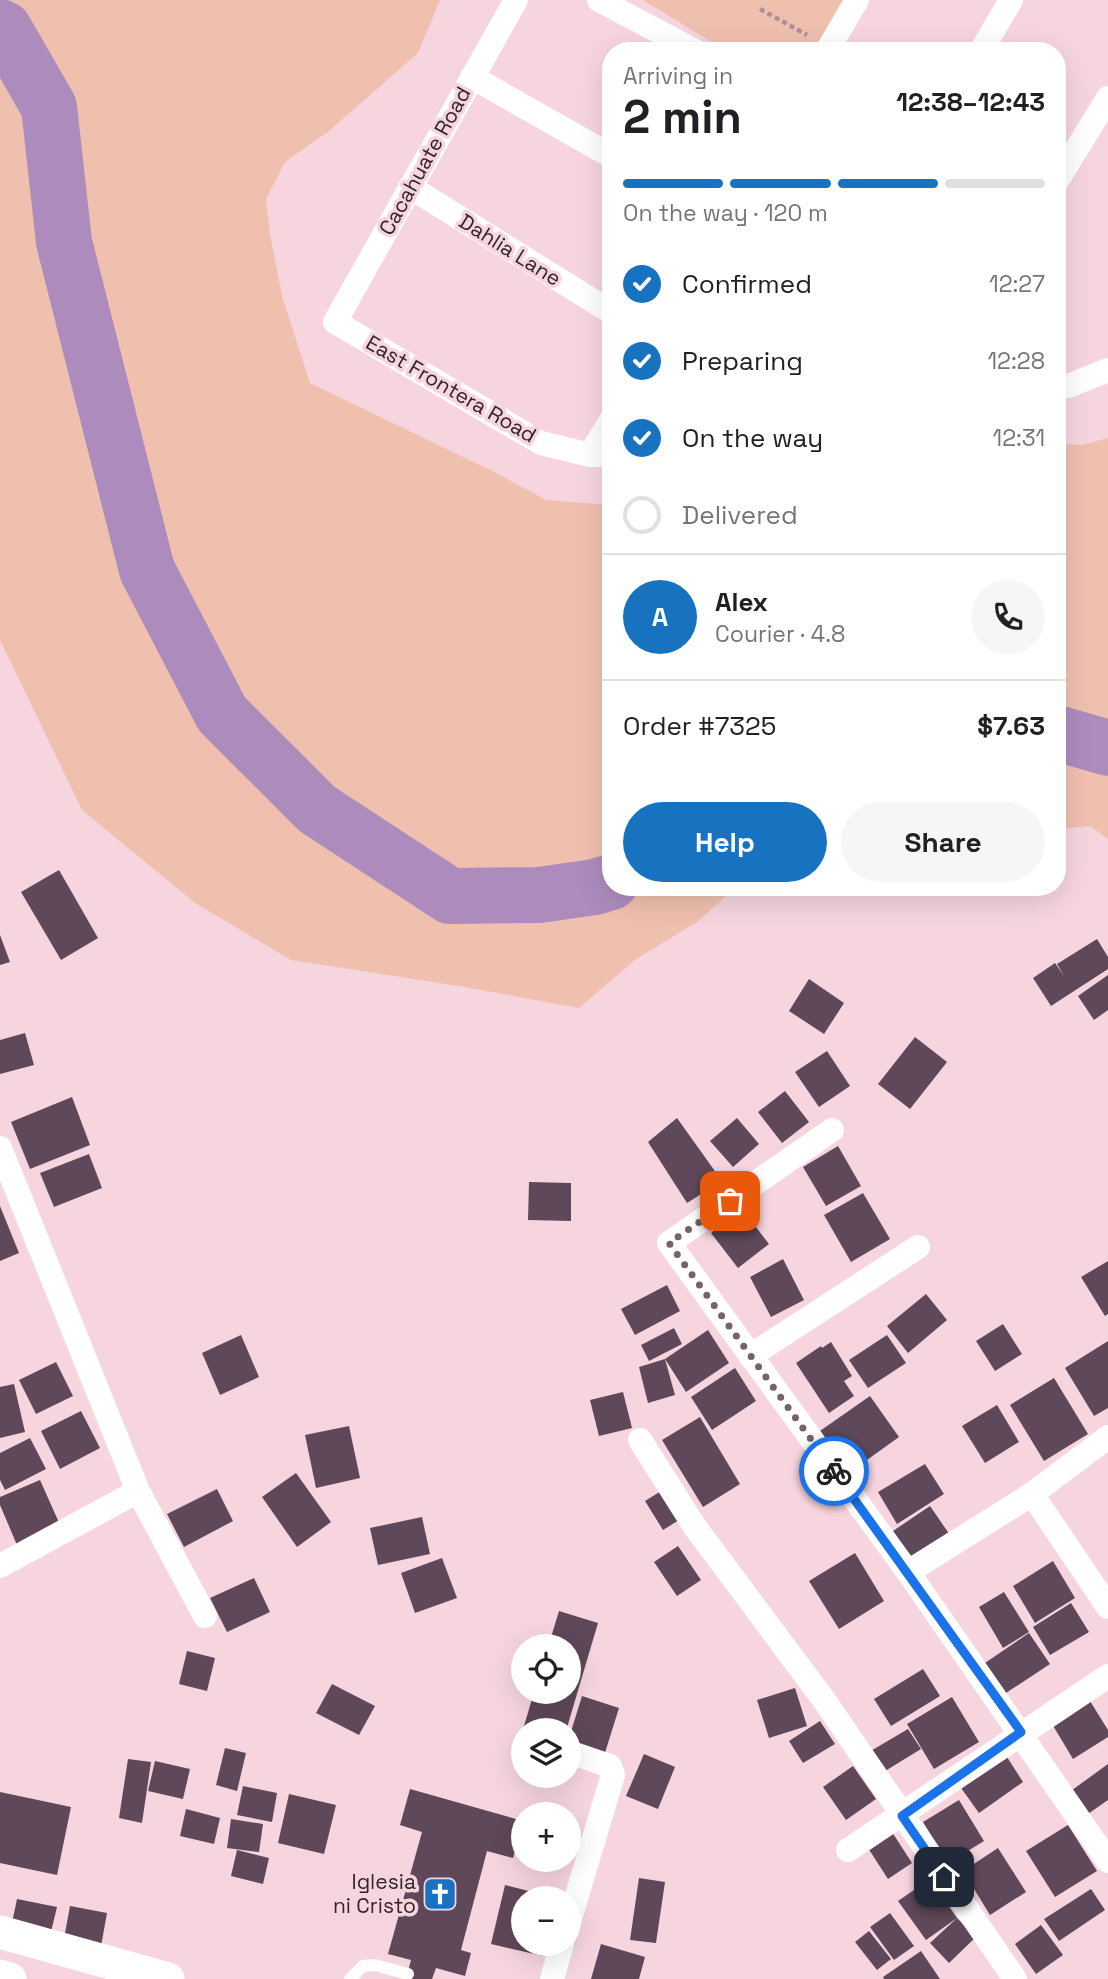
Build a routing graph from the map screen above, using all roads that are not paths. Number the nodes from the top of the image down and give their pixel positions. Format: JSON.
{"nodes":[{"id":1,"x":516,"y":0,"type":"edge"},
{"id":2,"x":599,"y":0,"type":"edge"},
{"id":3,"x":857,"y":0,"type":"edge"},
{"id":4,"x":1011,"y":0,"type":"edge"},
{"id":5,"x":678,"y":42,"type":"edge"},
{"id":6,"x":832,"y":42,"type":"edge"},
{"id":7,"x":986,"y":42,"type":"edge"},
{"id":8,"x":472,"y":77,"type":"junction"},
{"id":9,"x":1108,"y":98,"type":"edge"},
{"id":10,"x":602,"y":151,"type":"edge"},
{"id":11,"x":1066,"y":166,"type":"edge"},
{"id":12,"x":410,"y":187,"type":"junction"},
{"id":13,"x":602,"y":306,"type":"edge"},
{"id":14,"x":335,"y":322,"type":"joint"},
{"id":15,"x":1108,"y":370,"type":"edge"},
{"id":16,"x":1066,"y":386,"type":"edge"},
{"id":17,"x":600,"y":455,"type":"edge"},
{"id":18,"x":832,"y":1130,"type":"dead end"},
{"id":19,"x":0,"y":1149,"type":"edge"},
{"id":20,"x":918,"y":1247,"type":"dead end"},
{"id":21,"x":751,"y":1356,"type":"junction"},
{"id":22,"x":1108,"y":1437,"type":"edge"},
{"id":23,"x":640,"y":1440,"type":"dead end"},
{"id":24,"x":138,"y":1491,"type":"junction"},
{"id":25,"x":1032,"y":1494,"type":"junction"},
{"id":26,"x":0,"y":1566,"type":"edge"},
{"id":27,"x":908,"y":1572,"type":"junction"},
{"id":28,"x":1108,"y":1607,"type":"edge"},
{"id":29,"x":205,"y":1616,"type":"dead end"},
{"id":30,"x":1108,"y":1676,"type":"edge"},
{"id":31,"x":1021,"y":1732,"type":"junction"},
{"id":32,"x":581,"y":1756,"type":"edge"},
{"id":33,"x":902,"y":1816,"type":"junction"},
{"id":34,"x":848,"y":1850,"type":"dead end"},
{"id":35,"x":1108,"y":1861,"type":"edge"},
{"id":36,"x":580,"y":1886,"type":"edge"},
{"id":37,"x":0,"y":1932,"type":"edge"},
{"id":38,"x":559,"y":1956,"type":"edge"},
{"id":39,"x":408,"y":1974,"type":"dead end"},
{"id":40,"x":0,"y":1976,"type":"edge"},
{"id":41,"x":10,"y":1979,"type":"edge"},
{"id":42,"x":168,"y":1979,"type":"edge"},
{"id":43,"x":350,"y":1979,"type":"edge"},
{"id":44,"x":552,"y":1979,"type":"edge"},
{"id":45,"x":1015,"y":1979,"type":"edge"}],
"edges":[{"from":1,"to":8,"type":"street","name":"Cacahuate Road"},
{"from":2,"to":5,"type":"street"},
{"from":3,"to":6,"type":"street"},
{"from":4,"to":7,"type":"street"},
{"from":8,"to":10,"type":"street"},
{"from":8,"to":12,"type":"street","name":"Cacahuate Road"},
{"from":9,"to":11,"type":"street"},
{"from":12,"to":13,"type":"street","name":"Dahlia Lane"},
{"from":12,"to":14,"type":"street","name":"Cacahuate Road"},
{"from":14,"to":17,"type":"street","name":"East Frontera Road"},
{"from":15,"to":16,"type":"street"},
{"from":18,"to":21,"type":"street"},
{"from":19,"to":24,"type":"street"},
{"from":20,"to":21,"type":"street"},
{"from":21,"to":27,"type":"street"},
{"from":22,"to":25,"type":"street"},
{"from":23,"to":33,"type":"street"},
{"from":24,"to":26,"type":"street"},
{"from":24,"to":29,"type":"street"},
{"from":25,"to":27,"type":"street"},
{"from":25,"to":28,"type":"street"},
{"from":27,"to":31,"type":"street"},
{"from":30,"to":31,"type":"street"},
{"from":31,"to":33,"type":"street"},
{"from":31,"to":35,"type":"street"},
{"from":32,"to":36,"type":"street"},
{"from":33,"to":34,"type":"street"},
{"from":33,"to":45,"type":"street"},
{"from":37,"to":42,"type":"main road"},
{"from":38,"to":44,"type":"street"},
{"from":39,"to":43,"type":"lane"},
{"from":40,"to":41,"type":"main road"}]}
